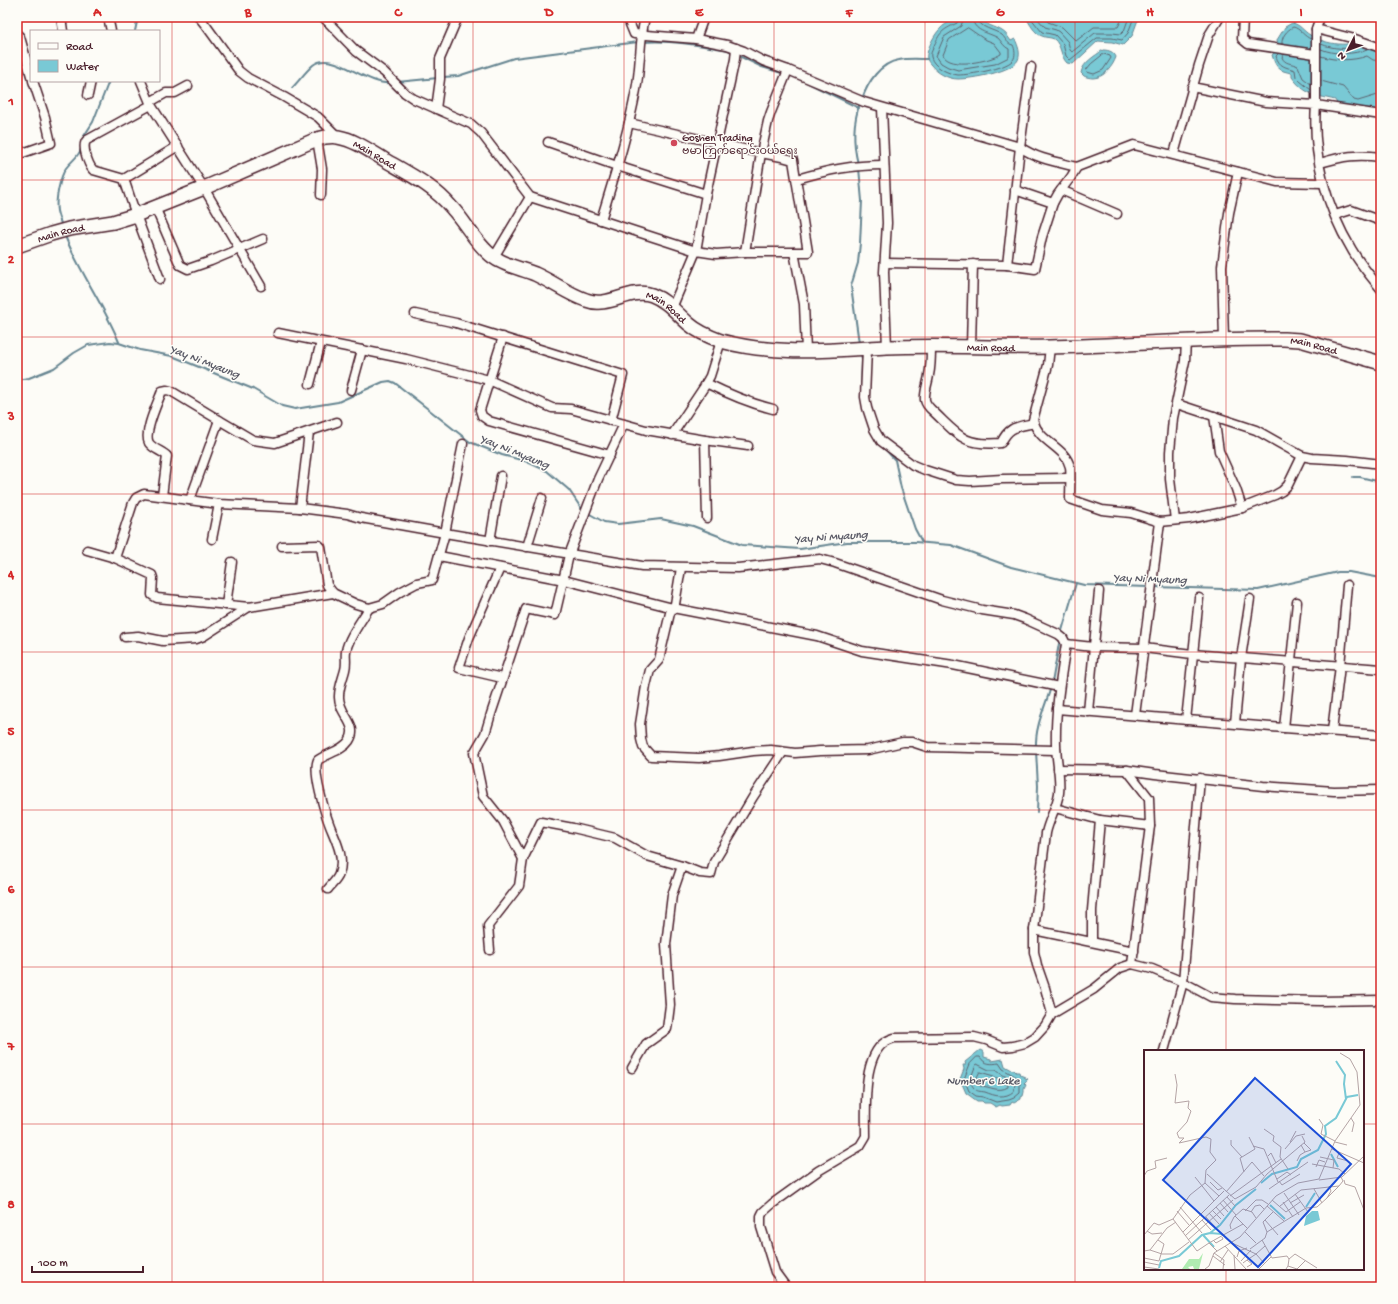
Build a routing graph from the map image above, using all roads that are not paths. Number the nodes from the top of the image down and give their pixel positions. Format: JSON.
{"nodes":[{"id":1,"x":61,"y":17,"type":"edge"},
{"id":2,"x":108,"y":17,"type":"edge"},
{"id":3,"x":199,"y":17,"type":"edge"},
{"id":4,"x":323,"y":17,"type":"edge"},
{"id":5,"x":458,"y":17,"type":"edge"},
{"id":6,"x":627,"y":17,"type":"edge"},
{"id":7,"x":645,"y":17,"type":"edge"},
{"id":8,"x":704,"y":17,"type":"edge"},
{"id":9,"x":1220,"y":17,"type":"edge"},
{"id":10,"x":1242,"y":17,"type":"edge"},
{"id":11,"x":1320,"y":17,"type":"edge"},
{"id":12,"x":1316,"y":29,"type":"junction"},
{"id":13,"x":63,"y":30,"type":"edge"},
{"id":14,"x":111,"y":30,"type":"edge"},
{"id":15,"x":17,"y":34,"type":"edge"},
{"id":16,"x":641,"y":39,"type":"junction"},
{"id":17,"x":696,"y":39,"type":"junction"},
{"id":18,"x":1381,"y":48,"type":"edge"},
{"id":19,"x":736,"y":53,"type":"junction"},
{"id":20,"x":1315,"y":54,"type":"junction"},
{"id":21,"x":1031,"y":67,"type":"dead end"},
{"id":22,"x":30,"y":72,"type":"edge"},
{"id":23,"x":787,"y":74,"type":"junction"},
{"id":24,"x":33,"y":82,"type":"edge"},
{"id":25,"x":91,"y":82,"type":"edge"},
{"id":26,"x":141,"y":82,"type":"edge"},
{"id":27,"x":188,"y":86,"type":"dead end"},
{"id":28,"x":1192,"y":88,"type":"junction"},
{"id":29,"x":88,"y":95,"type":"dead end"},
{"id":30,"x":150,"y":103,"type":"junction"},
{"id":31,"x":1316,"y":105,"type":"junction"},
{"id":32,"x":882,"y":108,"type":"junction"},
{"id":33,"x":436,"y":109,"type":"junction"},
{"id":34,"x":1381,"y":115,"type":"edge"},
{"id":35,"x":629,"y":123,"type":"junction"},
{"id":36,"x":338,"y":137,"type":"junction"},
{"id":37,"x":317,"y":139,"type":"junction"},
{"id":38,"x":548,"y":142,"type":"dead end"},
{"id":39,"x":717,"y":143,"type":"junction"},
{"id":40,"x":178,"y":146,"type":"junction"},
{"id":41,"x":1020,"y":146,"type":"junction"},
{"id":42,"x":761,"y":153,"type":"junction"},
{"id":43,"x":1174,"y":154,"type":"junction"},
{"id":44,"x":17,"y":155,"type":"edge"},
{"id":45,"x":1381,"y":157,"type":"edge"},
{"id":46,"x":1320,"y":163,"type":"junction"},
{"id":47,"x":884,"y":165,"type":"junction"},
{"id":48,"x":617,"y":166,"type":"junction"},
{"id":49,"x":1077,"y":167,"type":"junction"},
{"id":50,"x":1238,"y":172,"type":"junction"},
{"id":51,"x":797,"y":178,"type":"junction"},
{"id":52,"x":124,"y":179,"type":"junction"},
{"id":53,"x":1323,"y":183,"type":"junction"},
{"id":54,"x":204,"y":188,"type":"junction"},
{"id":55,"x":1015,"y":190,"type":"junction"},
{"id":56,"x":1060,"y":190,"type":"junction"},
{"id":57,"x":706,"y":194,"type":"junction"},
{"id":58,"x":321,"y":195,"type":"dead end"},
{"id":59,"x":530,"y":198,"type":"junction"},
{"id":60,"x":1052,"y":203,"type":"junction"},
{"id":61,"x":155,"y":207,"type":"junction"},
{"id":62,"x":1117,"y":214,"type":"dead end"},
{"id":63,"x":136,"y":215,"type":"junction"},
{"id":64,"x":1335,"y":215,"type":"junction"},
{"id":65,"x":601,"y":220,"type":"junction"},
{"id":66,"x":1381,"y":221,"type":"edge"},
{"id":67,"x":263,"y":239,"type":"dead end"},
{"id":68,"x":17,"y":246,"type":"edge"},
{"id":69,"x":240,"y":250,"type":"junction"},
{"id":70,"x":696,"y":251,"type":"junction"},
{"id":71,"x":745,"y":252,"type":"junction"},
{"id":72,"x":794,"y":252,"type":"junction"},
{"id":73,"x":494,"y":257,"type":"junction"},
{"id":74,"x":885,"y":263,"type":"junction"},
{"id":75,"x":973,"y":264,"type":"junction"},
{"id":76,"x":1007,"y":265,"type":"junction"},
{"id":77,"x":160,"y":279,"type":"dead end"},
{"id":78,"x":261,"y":286,"type":"dead end"},
{"id":79,"x":1381,"y":289,"type":"edge"},
{"id":80,"x":672,"y":308,"type":"junction"},
{"id":81,"x":415,"y":314,"type":"dead end"},
{"id":82,"x":278,"y":333,"type":"dead end"},
{"id":83,"x":503,"y":337,"type":"junction"},
{"id":84,"x":1224,"y":340,"type":"junction"},
{"id":85,"x":721,"y":341,"type":"junction"},
{"id":86,"x":1186,"y":341,"type":"junction"},
{"id":87,"x":322,"y":342,"type":"junction"},
{"id":88,"x":887,"y":347,"type":"junction"},
{"id":89,"x":931,"y":347,"type":"junction"},
{"id":90,"x":971,"y":347,"type":"junction"},
{"id":91,"x":1050,"y":347,"type":"junction"},
{"id":92,"x":867,"y":349,"type":"junction"},
{"id":93,"x":362,"y":350,"type":"junction"},
{"id":94,"x":806,"y":351,"type":"junction"},
{"id":95,"x":1381,"y":363,"type":"edge"},
{"id":96,"x":489,"y":380,"type":"junction"},
{"id":97,"x":706,"y":383,"type":"junction"},
{"id":98,"x":310,"y":384,"type":"dead end"},
{"id":99,"x":351,"y":390,"type":"dead end"},
{"id":100,"x":1177,"y":404,"type":"junction"},
{"id":101,"x":773,"y":409,"type":"dead end"},
{"id":102,"x":1214,"y":416,"type":"junction"},
{"id":103,"x":219,"y":420,"type":"junction"},
{"id":104,"x":612,"y":421,"type":"junction"},
{"id":105,"x":336,"y":422,"type":"dead end"},
{"id":106,"x":1034,"y":423,"type":"junction"},
{"id":107,"x":624,"y":424,"type":"junction"},
{"id":108,"x":309,"y":432,"type":"junction"},
{"id":109,"x":672,"y":435,"type":"junction"},
{"id":110,"x":705,"y":440,"type":"junction"},
{"id":111,"x":463,"y":444,"type":"dead end"},
{"id":112,"x":748,"y":446,"type":"dead end"},
{"id":113,"x":610,"y":455,"type":"junction"},
{"id":114,"x":1302,"y":456,"type":"junction"},
{"id":115,"x":1381,"y":464,"type":"edge"},
{"id":116,"x":501,"y":476,"type":"dead end"},
{"id":117,"x":1069,"y":478,"type":"junction"},
{"id":118,"x":162,"y":496,"type":"junction"},
{"id":119,"x":542,"y":498,"type":"dead end"},
{"id":120,"x":190,"y":500,"type":"junction"},
{"id":121,"x":219,"y":504,"type":"junction"},
{"id":122,"x":300,"y":508,"type":"junction"},
{"id":123,"x":1242,"y":508,"type":"junction"},
{"id":124,"x":707,"y":518,"type":"dead end"},
{"id":125,"x":1175,"y":520,"type":"junction"},
{"id":126,"x":1160,"y":522,"type":"junction"},
{"id":127,"x":445,"y":533,"type":"junction"},
{"id":128,"x":212,"y":539,"type":"dead end"},
{"id":129,"x":490,"y":541,"type":"junction"},
{"id":130,"x":282,"y":546,"type":"dead end"},
{"id":131,"x":527,"y":547,"type":"junction"},
{"id":132,"x":87,"y":550,"type":"dead end"},
{"id":133,"x":569,"y":555,"type":"junction"},
{"id":134,"x":439,"y":556,"type":"junction"},
{"id":135,"x":115,"y":558,"type":"junction"},
{"id":136,"x":232,"y":562,"type":"dead end"},
{"id":137,"x":500,"y":568,"type":"junction"},
{"id":138,"x":681,"y":568,"type":"junction"},
{"id":139,"x":564,"y":580,"type":"junction"},
{"id":140,"x":1347,"y":585,"type":"dead end"},
{"id":141,"x":1099,"y":591,"type":"dead end"},
{"id":142,"x":333,"y":593,"type":"junction"},
{"id":143,"x":1199,"y":598,"type":"dead end"},
{"id":144,"x":1250,"y":598,"type":"dead end"},
{"id":145,"x":1297,"y":602,"type":"dead end"},
{"id":146,"x":226,"y":605,"type":"junction"},
{"id":147,"x":249,"y":607,"type":"junction"},
{"id":148,"x":369,"y":608,"type":"junction"},
{"id":149,"x":673,"y":608,"type":"junction"},
{"id":150,"x":125,"y":637,"type":"dead end"},
{"id":151,"x":1066,"y":644,"type":"junction"},
{"id":152,"x":1093,"y":647,"type":"junction"},
{"id":153,"x":1144,"y":648,"type":"junction"},
{"id":154,"x":1192,"y":654,"type":"junction"},
{"id":155,"x":1241,"y":658,"type":"junction"},
{"id":156,"x":1290,"y":662,"type":"junction"},
{"id":157,"x":1340,"y":666,"type":"junction"},
{"id":158,"x":1381,"y":669,"type":"edge"},
{"id":159,"x":502,"y":678,"type":"junction"},
{"id":160,"x":1059,"y":687,"type":"junction"},
{"id":161,"x":1057,"y":709,"type":"junction"},
{"id":162,"x":1088,"y":712,"type":"junction"},
{"id":163,"x":1135,"y":715,"type":"junction"},
{"id":164,"x":1186,"y":720,"type":"junction"},
{"id":165,"x":1235,"y":724,"type":"junction"},
{"id":166,"x":1284,"y":728,"type":"junction"},
{"id":167,"x":1332,"y":731,"type":"junction"},
{"id":168,"x":1381,"y":735,"type":"edge"},
{"id":169,"x":1056,"y":750,"type":"junction"},
{"id":170,"x":783,"y":752,"type":"junction"},
{"id":171,"x":1058,"y":769,"type":"junction"},
{"id":172,"x":1127,"y":770,"type":"junction"},
{"id":173,"x":1200,"y":778,"type":"junction"},
{"id":174,"x":1381,"y":790,"type":"edge"},
{"id":175,"x":1056,"y":808,"type":"junction"},
{"id":176,"x":1100,"y":820,"type":"junction"},
{"id":177,"x":1150,"y":826,"type":"junction"},
{"id":178,"x":523,"y":859,"type":"junction"},
{"id":179,"x":682,"y":866,"type":"junction"},
{"id":180,"x":328,"y":889,"type":"dead end"},
{"id":181,"x":1034,"y":930,"type":"junction"},
{"id":182,"x":1092,"y":941,"type":"junction"},
{"id":183,"x":490,"y":950,"type":"dead end"},
{"id":184,"x":1134,"y":951,"type":"junction"},
{"id":185,"x":1132,"y":964,"type":"junction"},
{"id":186,"x":1183,"y":982,"type":"junction"},
{"id":187,"x":1381,"y":1000,"type":"edge"},
{"id":188,"x":1052,"y":1014,"type":"junction"},
{"id":189,"x":1164,"y":1050,"type":"edge"},
{"id":190,"x":632,"y":1068,"type":"dead end"},
{"id":191,"x":786,"y":1287,"type":"edge"}],
"edges":[{"from":1,"to":13,"type":"street"},
{"from":2,"to":14,"type":"street"},
{"from":3,"to":36,"type":"street"},
{"from":4,"to":33,"type":"street"},
{"from":5,"to":33,"type":"street"},
{"from":6,"to":16,"type":"street"},
{"from":7,"to":16,"type":"street"},
{"from":8,"to":17,"type":"street"},
{"from":9,"to":28,"type":"street"},
{"from":10,"to":20,"type":"street"},
{"from":11,"to":12,"type":"street"},
{"from":12,"to":18,"type":"street"},
{"from":12,"to":20,"type":"street"},
{"from":15,"to":22,"type":"street"},
{"from":16,"to":17,"type":"street"},
{"from":16,"to":35,"type":"street"},
{"from":17,"to":19,"type":"street"},
{"from":19,"to":23,"type":"street"},
{"from":19,"to":39,"type":"street"},
{"from":20,"to":31,"type":"street"},
{"from":21,"to":41,"type":"street"},
{"from":23,"to":32,"type":"street"},
{"from":23,"to":42,"type":"street"},
{"from":24,"to":44,"type":"street"},
{"from":25,"to":29,"type":"street"},
{"from":26,"to":30,"type":"street"},
{"from":27,"to":30,"type":"street"},
{"from":28,"to":31,"type":"street"},
{"from":28,"to":43,"type":"street"},
{"from":30,"to":40,"type":"street"},
{"from":30,"to":52,"type":"street"},
{"from":31,"to":34,"type":"street"},
{"from":31,"to":46,"type":"street"},
{"from":32,"to":41,"type":"street"},
{"from":32,"to":47,"type":"street"},
{"from":33,"to":59,"type":"street"},
{"from":35,"to":39,"type":"street"},
{"from":35,"to":48,"type":"street"},
{"from":36,"to":37,"type":"main road","name":"Main Road"},
{"from":36,"to":73,"type":"main road","name":"Main Road"},
{"from":37,"to":54,"type":"main road","name":"Main Road"},
{"from":37,"to":58,"type":"street"},
{"from":38,"to":48,"type":"street"},
{"from":39,"to":42,"type":"street"},
{"from":39,"to":57,"type":"street"},
{"from":40,"to":52,"type":"street"},
{"from":40,"to":54,"type":"street"},
{"from":41,"to":49,"type":"street"},
{"from":41,"to":55,"type":"street"},
{"from":42,"to":51,"type":"street"},
{"from":42,"to":71,"type":"street"},
{"from":43,"to":49,"type":"street"},
{"from":43,"to":50,"type":"street"},
{"from":45,"to":46,"type":"street"},
{"from":46,"to":53,"type":"street"},
{"from":47,"to":51,"type":"street"},
{"from":47,"to":74,"type":"street"},
{"from":48,"to":57,"type":"street"},
{"from":48,"to":65,"type":"street"},
{"from":49,"to":56,"type":"street"},
{"from":50,"to":53,"type":"street"},
{"from":50,"to":84,"type":"street"},
{"from":51,"to":72,"type":"street"},
{"from":52,"to":63,"type":"street"},
{"from":53,"to":64,"type":"street"},
{"from":54,"to":61,"type":"main road","name":"Main Road"},
{"from":54,"to":69,"type":"street"},
{"from":55,"to":60,"type":"street"},
{"from":55,"to":76,"type":"street"},
{"from":56,"to":60,"type":"street"},
{"from":56,"to":62,"type":"street"},
{"from":57,"to":70,"type":"street"},
{"from":59,"to":65,"type":"street"},
{"from":59,"to":73,"type":"street"},
{"from":60,"to":76,"type":"street"},
{"from":61,"to":63,"type":"main road","name":"Main Road"},
{"from":61,"to":69,"type":"street"},
{"from":63,"to":68,"type":"main road","name":"Main Road"},
{"from":63,"to":77,"type":"street"},
{"from":64,"to":66,"type":"street"},
{"from":64,"to":79,"type":"street"},
{"from":65,"to":70,"type":"street"},
{"from":67,"to":69,"type":"street"},
{"from":69,"to":78,"type":"street"},
{"from":70,"to":71,"type":"street"},
{"from":70,"to":80,"type":"street"},
{"from":71,"to":72,"type":"street"},
{"from":72,"to":94,"type":"street"},
{"from":73,"to":80,"type":"main road","name":"Main Road"},
{"from":74,"to":75,"type":"street"},
{"from":74,"to":88,"type":"street"},
{"from":75,"to":76,"type":"street"},
{"from":75,"to":90,"type":"street"},
{"from":80,"to":85,"type":"main road","name":"Main Road"},
{"from":81,"to":83,"type":"street"},
{"from":82,"to":87,"type":"street"},
{"from":83,"to":96,"type":"street"},
{"from":83,"to":104,"type":"street"},
{"from":84,"to":86,"type":"main road","name":"Main Road"},
{"from":84,"to":95,"type":"main road","name":"Main Road"},
{"from":85,"to":94,"type":"main road","name":"Main Road"},
{"from":85,"to":97,"type":"street"},
{"from":86,"to":91,"type":"main road","name":"Main Road"},
{"from":86,"to":100,"type":"street"},
{"from":87,"to":93,"type":"street"},
{"from":87,"to":98,"type":"street"},
{"from":88,"to":89,"type":"main road","name":"Main Road"},
{"from":88,"to":92,"type":"main road","name":"Main Road"},
{"from":89,"to":90,"type":"main road","name":"Main Road"},
{"from":89,"to":106,"type":"street"},
{"from":90,"to":91,"type":"main road","name":"Main Road"},
{"from":91,"to":106,"type":"street"},
{"from":92,"to":94,"type":"main road","name":"Main Road"},
{"from":92,"to":117,"type":"street"},
{"from":93,"to":96,"type":"street"},
{"from":93,"to":99,"type":"street"},
{"from":96,"to":104,"type":"street"},
{"from":96,"to":113,"type":"street"},
{"from":97,"to":101,"type":"street"},
{"from":97,"to":109,"type":"street"},
{"from":100,"to":102,"type":"street"},
{"from":100,"to":125,"type":"street"},
{"from":102,"to":114,"type":"street"},
{"from":102,"to":123,"type":"street"},
{"from":103,"to":108,"type":"street"},
{"from":103,"to":118,"type":"street"},
{"from":103,"to":120,"type":"street"},
{"from":104,"to":107,"type":"street"},
{"from":105,"to":108,"type":"street"},
{"from":106,"to":117,"type":"street"},
{"from":107,"to":109,"type":"street"},
{"from":107,"to":113,"type":"street"},
{"from":108,"to":122,"type":"street"},
{"from":109,"to":110,"type":"street"},
{"from":110,"to":112,"type":"street"},
{"from":110,"to":124,"type":"street"},
{"from":111,"to":127,"type":"street"},
{"from":113,"to":133,"type":"street"},
{"from":114,"to":115,"type":"street"},
{"from":114,"to":123,"type":"street"},
{"from":116,"to":129,"type":"street"},
{"from":117,"to":126,"type":"street"},
{"from":118,"to":120,"type":"street"},
{"from":118,"to":135,"type":"street"},
{"from":119,"to":131,"type":"street"},
{"from":120,"to":121,"type":"street"},
{"from":121,"to":122,"type":"street"},
{"from":121,"to":128,"type":"street"},
{"from":122,"to":127,"type":"street"},
{"from":123,"to":125,"type":"street"},
{"from":125,"to":126,"type":"street"},
{"from":126,"to":153,"type":"street"},
{"from":127,"to":129,"type":"street"},
{"from":127,"to":134,"type":"street"},
{"from":129,"to":131,"type":"street"},
{"from":130,"to":142,"type":"street"},
{"from":131,"to":133,"type":"street"},
{"from":132,"to":135,"type":"street"},
{"from":133,"to":138,"type":"street"},
{"from":133,"to":139,"type":"street"},
{"from":134,"to":137,"type":"street"},
{"from":134,"to":148,"type":"street"},
{"from":135,"to":146,"type":"street"},
{"from":136,"to":146,"type":"street"},
{"from":137,"to":139,"type":"street"},
{"from":137,"to":159,"type":"street"},
{"from":138,"to":149,"type":"street"},
{"from":138,"to":151,"type":"street"},
{"from":139,"to":149,"type":"street"},
{"from":139,"to":159,"type":"street"},
{"from":140,"to":157,"type":"street"},
{"from":141,"to":152,"type":"street"},
{"from":142,"to":147,"type":"street"},
{"from":142,"to":148,"type":"street"},
{"from":143,"to":154,"type":"street"},
{"from":144,"to":155,"type":"street"},
{"from":145,"to":156,"type":"street"},
{"from":146,"to":147,"type":"street"},
{"from":147,"to":150,"type":"street"},
{"from":148,"to":180,"type":"street"},
{"from":149,"to":160,"type":"street"},
{"from":149,"to":170,"type":"street"},
{"from":151,"to":152,"type":"street"},
{"from":151,"to":160,"type":"street"},
{"from":152,"to":153,"type":"street"},
{"from":152,"to":162,"type":"street"},
{"from":153,"to":154,"type":"street"},
{"from":153,"to":163,"type":"street"},
{"from":154,"to":155,"type":"street"},
{"from":154,"to":164,"type":"street"},
{"from":155,"to":156,"type":"street"},
{"from":155,"to":165,"type":"street"},
{"from":156,"to":157,"type":"street"},
{"from":156,"to":166,"type":"street"},
{"from":157,"to":158,"type":"street"},
{"from":157,"to":167,"type":"street"},
{"from":159,"to":178,"type":"street"},
{"from":160,"to":161,"type":"street"},
{"from":161,"to":162,"type":"street"},
{"from":161,"to":169,"type":"street"},
{"from":162,"to":163,"type":"street"},
{"from":163,"to":164,"type":"street"},
{"from":164,"to":165,"type":"street"},
{"from":165,"to":166,"type":"street"},
{"from":166,"to":167,"type":"street"},
{"from":167,"to":168,"type":"street"},
{"from":169,"to":170,"type":"street"},
{"from":169,"to":171,"type":"street"},
{"from":170,"to":179,"type":"street"},
{"from":171,"to":172,"type":"street"},
{"from":171,"to":175,"type":"street"},
{"from":172,"to":173,"type":"street"},
{"from":172,"to":177,"type":"street"},
{"from":173,"to":174,"type":"street"},
{"from":173,"to":186,"type":"street"},
{"from":175,"to":176,"type":"street"},
{"from":175,"to":181,"type":"street"},
{"from":176,"to":177,"type":"street"},
{"from":176,"to":182,"type":"street"},
{"from":177,"to":184,"type":"street"},
{"from":178,"to":179,"type":"street"},
{"from":178,"to":183,"type":"street"},
{"from":179,"to":190,"type":"street"},
{"from":181,"to":182,"type":"street"},
{"from":181,"to":188,"type":"street"},
{"from":182,"to":184,"type":"street"},
{"from":184,"to":185,"type":"street"},
{"from":185,"to":186,"type":"street"},
{"from":185,"to":188,"type":"street"},
{"from":186,"to":187,"type":"street"},
{"from":186,"to":189,"type":"street"},
{"from":188,"to":191,"type":"street"}]}
